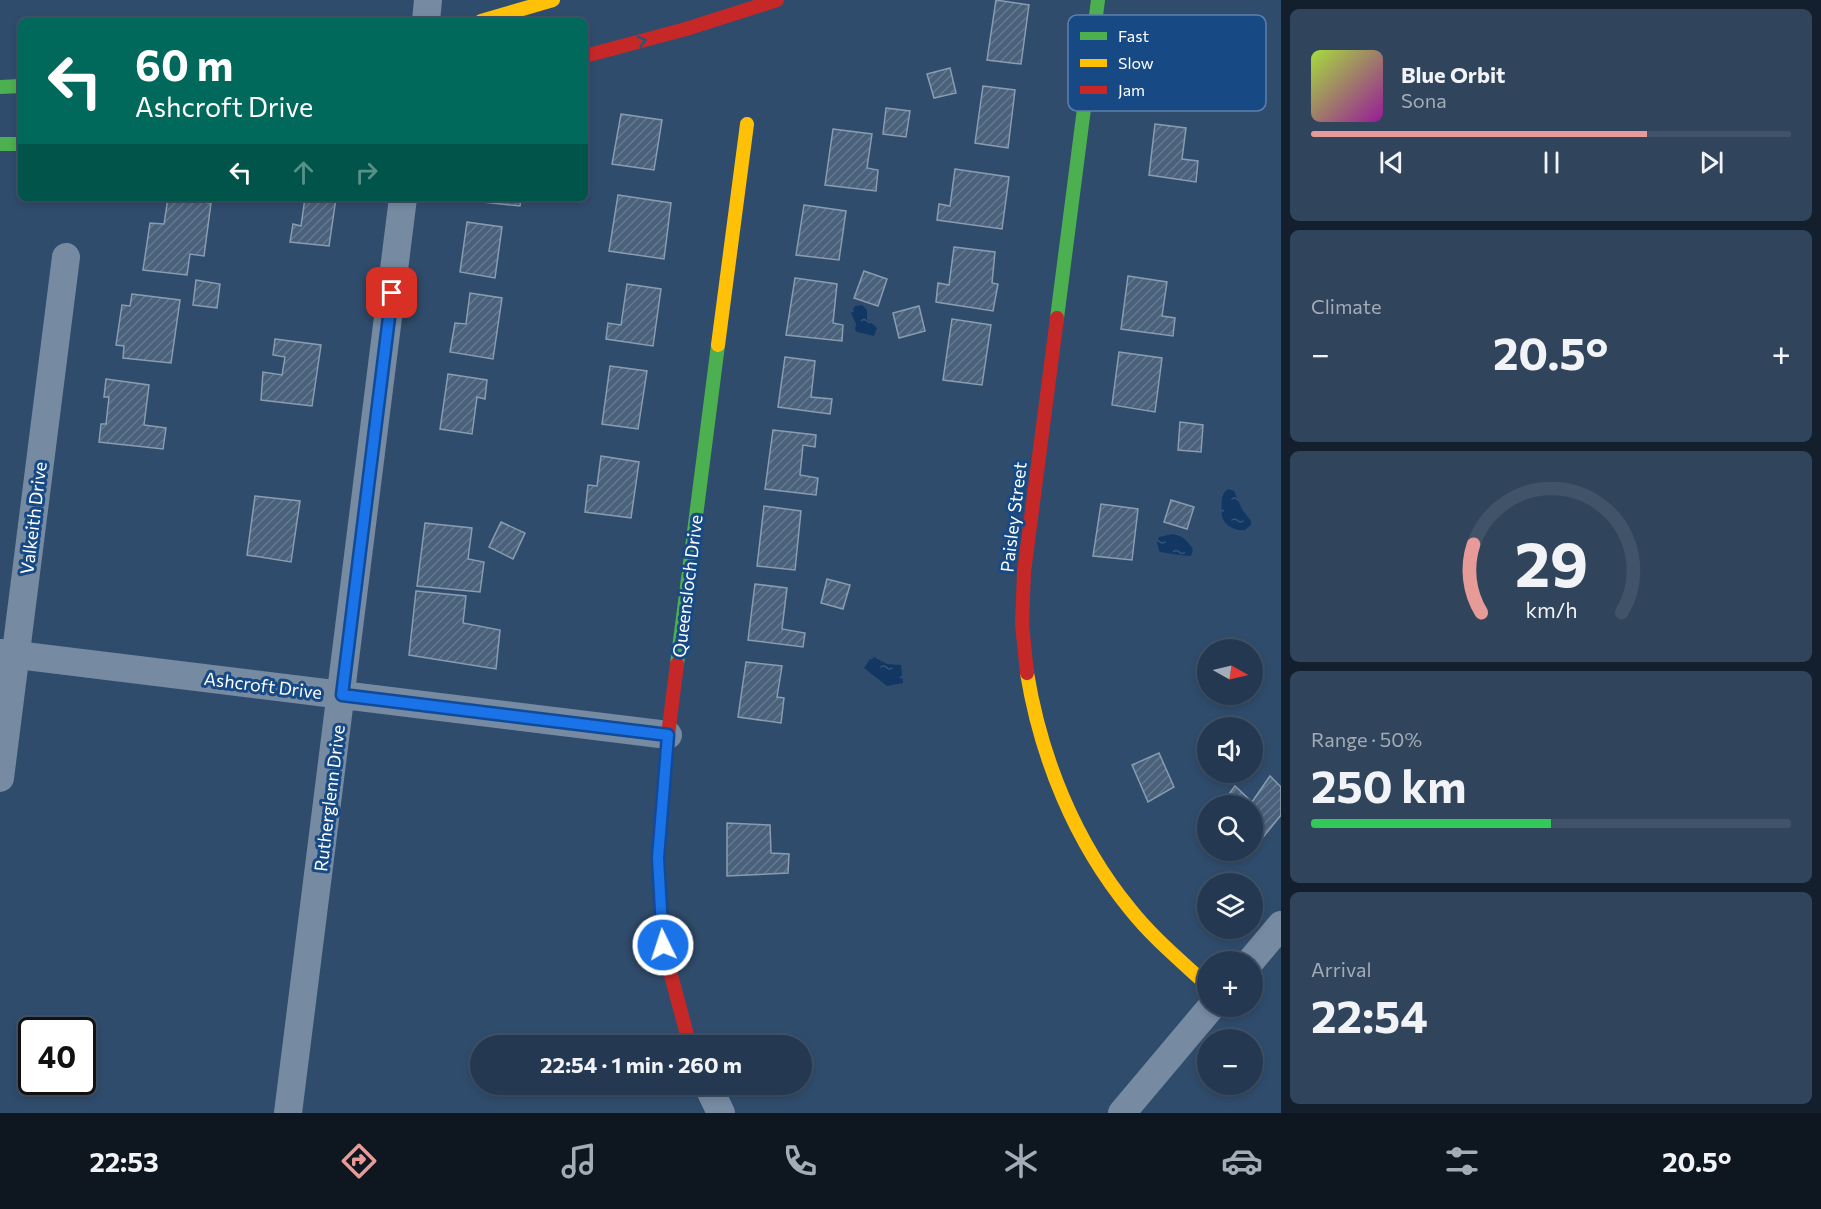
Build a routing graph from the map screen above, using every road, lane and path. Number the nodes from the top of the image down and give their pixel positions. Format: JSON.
{"nodes":[{"id":1,"x":428,"y":0,"type":"edge"},
{"id":2,"x":553,"y":0,"type":"edge"},
{"id":3,"x":777,"y":0,"type":"edge"},
{"id":4,"x":1098,"y":0,"type":"edge"},
{"id":5,"x":1096,"y":15,"type":"edge"},
{"id":6,"x":426,"y":18,"type":"edge"},
{"id":7,"x":491,"y":18,"type":"edge"},
{"id":8,"x":588,"y":55,"type":"edge"},
{"id":9,"x":18,"y":86,"type":"edge"},
{"id":10,"x":0,"y":87,"type":"edge"},
{"id":11,"x":1084,"y":111,"type":"edge"},
{"id":12,"x":747,"y":124,"type":"dead end"},
{"id":13,"x":0,"y":144,"type":"edge"},
{"id":14,"x":18,"y":144,"type":"edge"},
{"id":15,"x":404,"y":201,"type":"edge"},
{"id":16,"x":66,"y":257,"type":"dead end"},
{"id":17,"x":8,"y":654,"type":"edge"},
{"id":18,"x":342,"y":695,"type":"junction"},
{"id":19,"x":668,"y":735,"type":"junction"},
{"id":20,"x":0,"y":778,"type":"edge"},
{"id":21,"x":1281,"y":925,"type":"edge"},
{"id":22,"x":1259,"y":951,"type":"edge"},
{"id":23,"x":1197,"y":976,"type":"edge"},
{"id":24,"x":1203,"y":1017,"type":"edge"},
{"id":25,"x":686,"y":1035,"type":"edge"},
{"id":26,"x":712,"y":1095,"type":"edge"},
{"id":27,"x":288,"y":1113,"type":"edge"},
{"id":28,"x":721,"y":1113,"type":"edge"},
{"id":29,"x":1122,"y":1113,"type":"edge"}],
"edges":[{"from":1,"to":6,"type":"street"},
{"from":2,"to":7,"type":"street"},
{"from":8,"to":3,"type":"street","one_way":true},
{"from":4,"to":5,"type":"street","name":"Paisley Street"},
{"from":9,"to":10,"type":"street"},
{"from":11,"to":23,"type":"street","name":"Paisley Street"},
{"from":12,"to":19,"type":"street","name":"Queensloch Drive"},
{"from":13,"to":14,"type":"street"},
{"from":15,"to":18,"type":"street","name":"Rutherglenn Drive"},
{"from":16,"to":17,"type":"street","name":"Valkeith Drive"},
{"from":17,"to":18,"type":"street","name":"Ashcroft Drive"},
{"from":17,"to":20,"type":"street","name":"Valkeith Drive"},
{"from":18,"to":19,"type":"street","name":"Ashcroft Drive"},
{"from":18,"to":27,"type":"street","name":"Rutherglenn Drive"},
{"from":19,"to":25,"type":"street","name":"Queensloch Drive"},
{"from":21,"to":22,"type":"street"},
{"from":24,"to":29,"type":"street"},
{"from":26,"to":28,"type":"street"}]}
